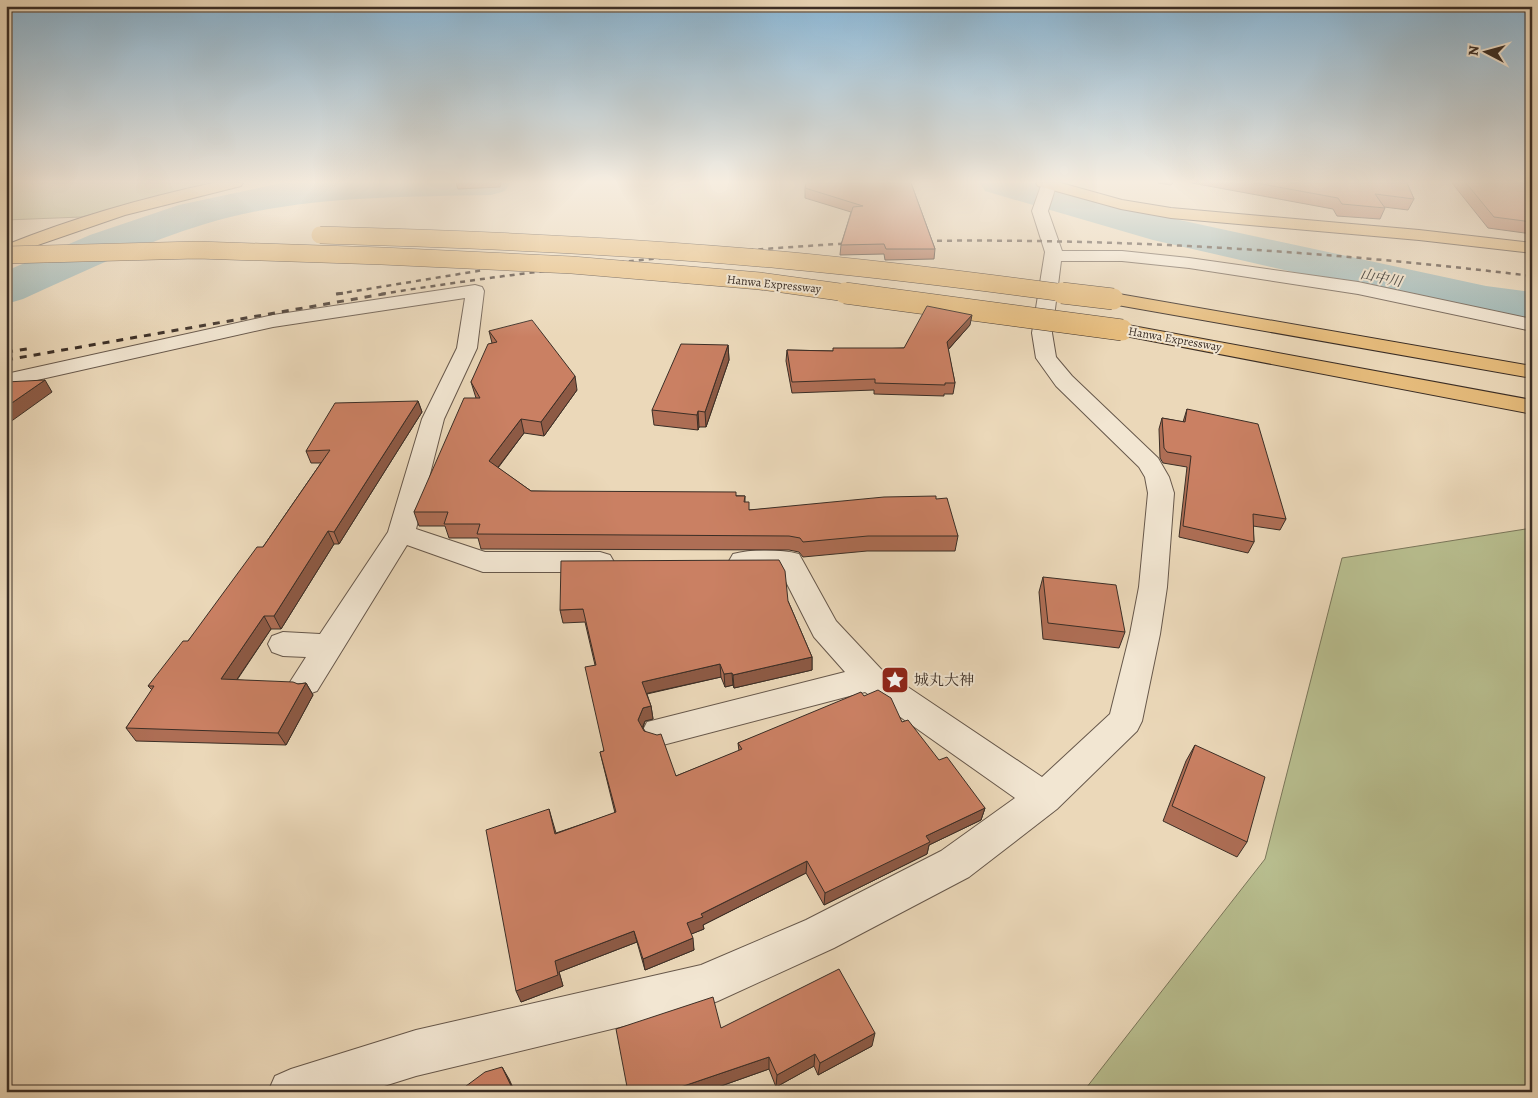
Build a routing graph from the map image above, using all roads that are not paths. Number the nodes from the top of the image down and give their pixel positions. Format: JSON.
{"nodes":[{"id":1,"x":53,"y":234,"type":"edge"},
{"id":2,"x":220,"y":234,"type":"edge"},
{"id":3,"x":306,"y":234,"type":"edge"},
{"id":4,"x":1048,"y":234,"type":"edge"},
{"id":5,"x":1402,"y":234,"type":"edge"},
{"id":6,"x":6,"y":239,"type":"edge"},
{"id":7,"x":1532,"y":248,"type":"edge"},
{"id":8,"x":6,"y":251,"type":"edge"},
{"id":9,"x":6,"y":255,"type":"edge"},
{"id":10,"x":1053,"y":256,"type":"junction"},
{"id":11,"x":1532,"y":325,"type":"edge"},
{"id":12,"x":1532,"y":372,"type":"edge"},
{"id":13,"x":6,"y":381,"type":"edge"},
{"id":14,"x":1532,"y":408,"type":"edge"},
{"id":15,"x":401,"y":533,"type":"junction"},
{"id":16,"x":621,"y":562,"type":"edge"},
{"id":17,"x":720,"y":562,"type":"edge"},
{"id":18,"x":283,"y":644,"type":"dead end"},
{"id":19,"x":330,"y":646,"type":"junction"},
{"id":20,"x":870,"y":678,"type":"junction"},
{"id":21,"x":306,"y":682,"type":"edge"},
{"id":22,"x":659,"y":732,"type":"edge"},
{"id":23,"x":1044,"y":798,"type":"junction"},
{"id":24,"x":291,"y":1092,"type":"edge"}],
"edges":[{"from":1,"to":8,"type":"main road"},
{"from":2,"to":6,"type":"main road"},
{"from":3,"to":12,"type":"main road","name":"Hanwa Expressway","bridge":true},
{"from":4,"to":10,"type":"street"},
{"from":5,"to":7,"type":"main road"},
{"from":9,"to":14,"type":"main road","name":"Hanwa Expressway","bridge":true},
{"from":10,"to":11,"type":"street"},
{"from":10,"to":23,"type":"street"},
{"from":13,"to":15,"type":"street"},
{"from":15,"to":16,"type":"street"},
{"from":15,"to":19,"type":"street"},
{"from":17,"to":20,"type":"street"},
{"from":18,"to":19,"type":"street"},
{"from":19,"to":21,"type":"street"},
{"from":20,"to":22,"type":"street"},
{"from":20,"to":23,"type":"street"},
{"from":23,"to":24,"type":"street"}]}
